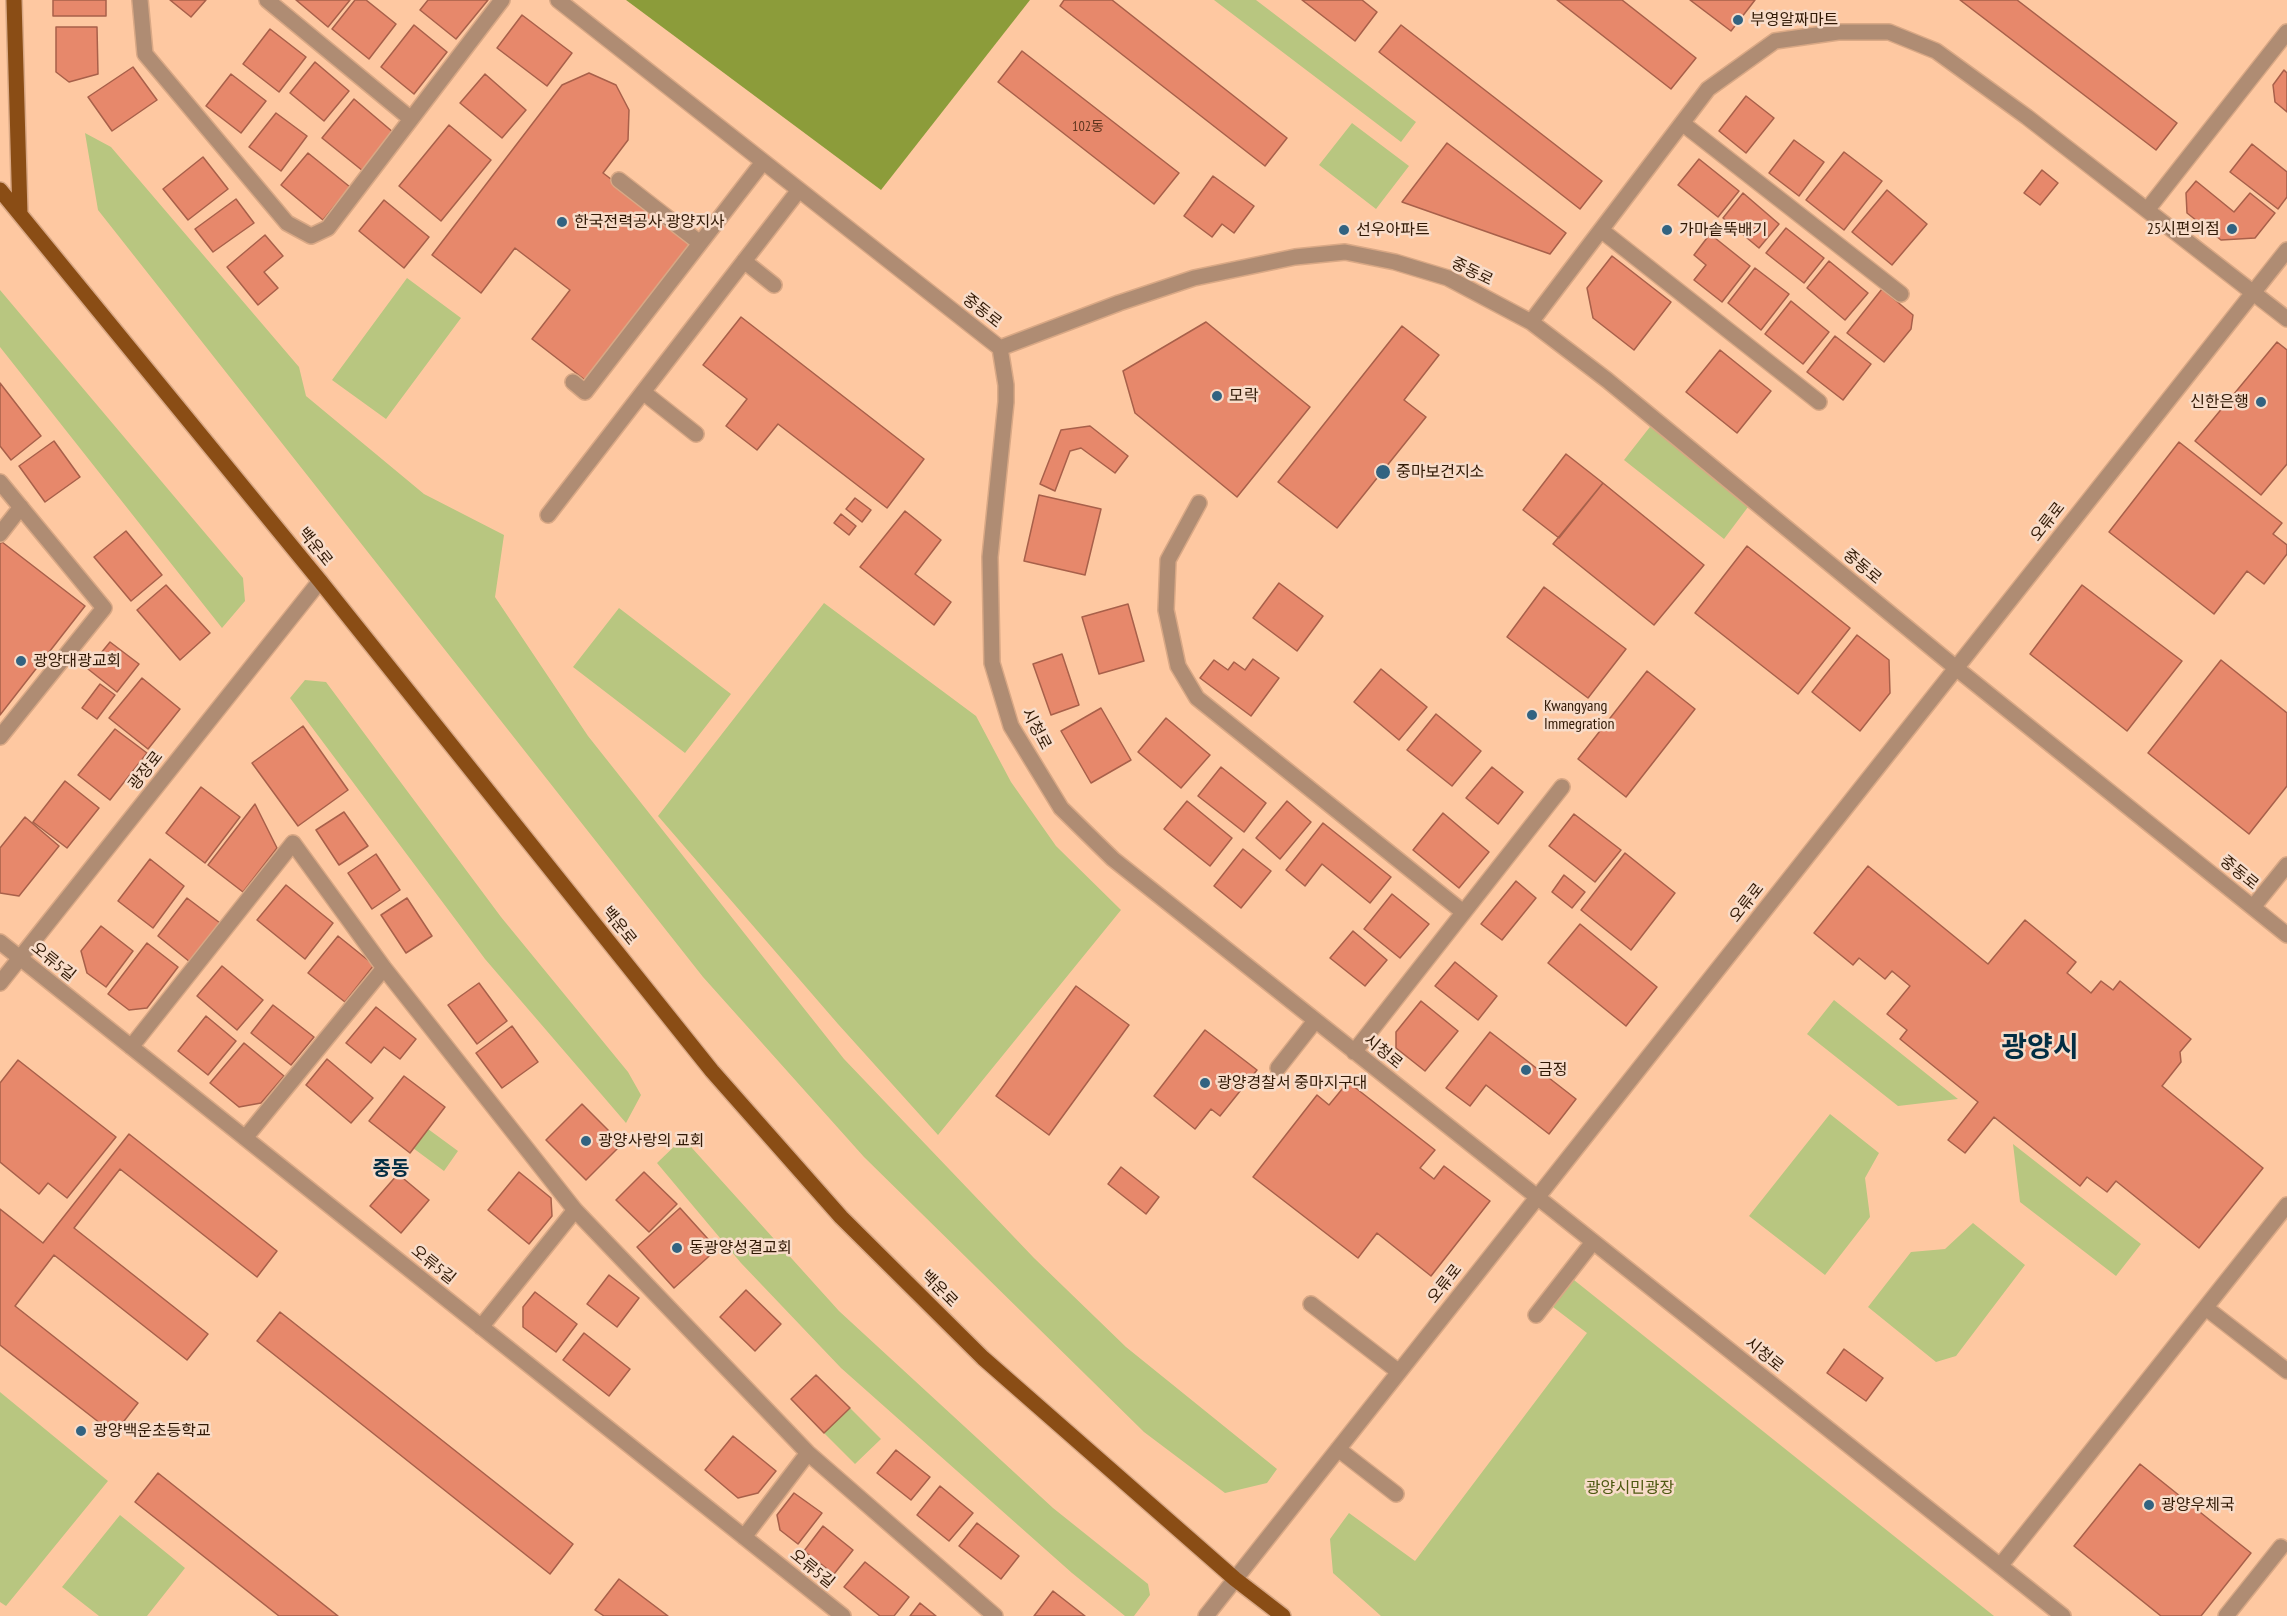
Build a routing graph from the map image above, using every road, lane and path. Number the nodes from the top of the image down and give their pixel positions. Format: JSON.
{"nodes":[{"id":1,"x":14,"y":0,"type":"edge"},
{"id":2,"x":140,"y":0,"type":"edge"},
{"id":3,"x":267,"y":0,"type":"edge"},
{"id":4,"x":502,"y":0,"type":"edge"},
{"id":5,"x":558,"y":0,"type":"edge"},
{"id":6,"x":2287,"y":32,"type":"edge"},
{"id":7,"x":411,"y":119,"type":"junction"},
{"id":8,"x":1682,"y":123,"type":"junction"},
{"id":9,"x":763,"y":162,"type":"junction"},
{"id":10,"x":619,"y":180,"type":"dead end"},
{"id":11,"x":0,"y":190,"type":"edge"},
{"id":12,"x":799,"y":190,"type":"junction"},
{"id":13,"x":0,"y":210,"type":"edge"},
{"id":14,"x":2147,"y":210,"type":"junction"},
{"id":15,"x":20,"y":214,"type":"junction"},
{"id":16,"x":1601,"y":230,"type":"junction"},
{"id":17,"x":700,"y":243,"type":"junction"},
{"id":18,"x":2287,"y":250,"type":"edge"},
{"id":19,"x":744,"y":261,"type":"junction"},
{"id":20,"x":774,"y":285,"type":"dead end"},
{"id":21,"x":2253,"y":292,"type":"junction"},
{"id":22,"x":1901,"y":294,"type":"dead end"},
{"id":23,"x":2287,"y":319,"type":"edge"},
{"id":24,"x":1531,"y":322,"type":"junction"},
{"id":25,"x":1000,"y":348,"type":"junction"},
{"id":26,"x":573,"y":382,"type":"dead end"},
{"id":27,"x":643,"y":392,"type":"junction"},
{"id":28,"x":1820,"y":402,"type":"dead end"},
{"id":29,"x":696,"y":435,"type":"dead end"},
{"id":30,"x":0,"y":482,"type":"edge"},
{"id":31,"x":1199,"y":503,"type":"dead end"},
{"id":32,"x":21,"y":507,"type":"junction"},
{"id":33,"x":548,"y":515,"type":"dead end"},
{"id":34,"x":0,"y":534,"type":"edge"},
{"id":35,"x":320,"y":581,"type":"junction"},
{"id":36,"x":1956,"y":668,"type":"junction"},
{"id":37,"x":0,"y":737,"type":"edge"},
{"id":38,"x":1562,"y":787,"type":"dead end"},
{"id":39,"x":2287,"y":865,"type":"edge"},
{"id":40,"x":2253,"y":907,"type":"junction"},
{"id":41,"x":1463,"y":912,"type":"junction"},
{"id":42,"x":2287,"y":935,"type":"edge"},
{"id":43,"x":0,"y":942,"type":"edge"},
{"id":44,"x":20,"y":958,"type":"junction"},
{"id":45,"x":384,"y":968,"type":"junction"},
{"id":46,"x":0,"y":983,"type":"edge"},
{"id":47,"x":1315,"y":1021,"type":"junction"},
{"id":48,"x":130,"y":1047,"type":"junction"},
{"id":49,"x":1354,"y":1052,"type":"junction"},
{"id":50,"x":1278,"y":1068,"type":"dead end"},
{"id":51,"x":245,"y":1138,"type":"junction"},
{"id":52,"x":1537,"y":1198,"type":"junction"},
{"id":53,"x":2287,"y":1205,"type":"edge"},
{"id":54,"x":575,"y":1210,"type":"junction"},
{"id":55,"x":1593,"y":1242,"type":"junction"},
{"id":56,"x":1311,"y":1304,"type":"dead end"},
{"id":57,"x":2206,"y":1308,"type":"junction"},
{"id":58,"x":1536,"y":1315,"type":"dead end"},
{"id":59,"x":481,"y":1327,"type":"junction"},
{"id":60,"x":2287,"y":1371,"type":"edge"},
{"id":61,"x":1399,"y":1372,"type":"junction"},
{"id":62,"x":1338,"y":1449,"type":"junction"},
{"id":63,"x":808,"y":1452,"type":"junction"},
{"id":64,"x":1396,"y":1494,"type":"dead end"},
{"id":65,"x":744,"y":1537,"type":"junction"},
{"id":66,"x":2280,"y":1547,"type":"dead end"},
{"id":67,"x":2000,"y":1566,"type":"junction"},
{"id":68,"x":1235,"y":1579,"type":"junction"},
{"id":69,"x":843,"y":1616,"type":"edge"},
{"id":70,"x":995,"y":1616,"type":"edge"},
{"id":71,"x":1206,"y":1616,"type":"edge"},
{"id":72,"x":1283,"y":1616,"type":"edge"},
{"id":73,"x":2062,"y":1616,"type":"edge"},
{"id":74,"x":2226,"y":1616,"type":"edge"}],
"edges":[{"from":1,"to":15,"type":"main road"},
{"from":2,"to":7,"type":"street"},
{"from":3,"to":7,"type":"street"},
{"from":4,"to":7,"type":"street"},
{"from":5,"to":9,"type":"street","name":"중동로"},
{"from":6,"to":14,"type":"street"},
{"from":8,"to":14,"type":"street"},
{"from":8,"to":16,"type":"street"},
{"from":8,"to":22,"type":"street"},
{"from":9,"to":12,"type":"street","name":"중동로"},
{"from":9,"to":17,"type":"street"},
{"from":10,"to":17,"type":"street"},
{"from":11,"to":15,"type":"main road","name":"백운로"},
{"from":12,"to":19,"type":"street"},
{"from":12,"to":25,"type":"street","name":"중동로"},
{"from":13,"to":15,"type":"main road"},
{"from":14,"to":21,"type":"street"},
{"from":15,"to":35,"type":"main road","name":"백운로"},
{"from":16,"to":24,"type":"street"},
{"from":16,"to":28,"type":"street"},
{"from":17,"to":26,"type":"street"},
{"from":18,"to":21,"type":"street","name":"오류로"},
{"from":19,"to":20,"type":"street"},
{"from":19,"to":27,"type":"street"},
{"from":21,"to":23,"type":"street"},
{"from":21,"to":36,"type":"street","name":"오류로"},
{"from":24,"to":25,"type":"street","name":"중동로"},
{"from":24,"to":36,"type":"street","name":"중동로"},
{"from":25,"to":47,"type":"street","name":"시청로"},
{"from":27,"to":29,"type":"street"},
{"from":27,"to":33,"type":"street"},
{"from":30,"to":32,"type":"street"},
{"from":31,"to":41,"type":"street"},
{"from":32,"to":34,"type":"street"},
{"from":32,"to":37,"type":"street"},
{"from":35,"to":44,"type":"street","name":"광장로"},
{"from":35,"to":68,"type":"main road","name":"백운로"},
{"from":36,"to":40,"type":"street","name":"중동로"},
{"from":36,"to":52,"type":"street","name":"오류로"},
{"from":38,"to":41,"type":"street"},
{"from":39,"to":40,"type":"street"},
{"from":40,"to":42,"type":"street","name":"중동로"},
{"from":41,"to":49,"type":"street"},
{"from":43,"to":44,"type":"street","name":"오류5길"},
{"from":44,"to":46,"type":"street","name":"광장로"},
{"from":44,"to":48,"type":"street","name":"오류5길"},
{"from":45,"to":48,"type":"street"},
{"from":45,"to":51,"type":"street"},
{"from":45,"to":54,"type":"street"},
{"from":47,"to":49,"type":"street","name":"시청로"},
{"from":47,"to":50,"type":"street"},
{"from":48,"to":51,"type":"street","name":"오류5길"},
{"from":49,"to":52,"type":"street","name":"시청로"},
{"from":51,"to":59,"type":"street","name":"오류5길"},
{"from":52,"to":55,"type":"street","name":"시청로"},
{"from":52,"to":61,"type":"street","name":"오류로"},
{"from":53,"to":57,"type":"street"},
{"from":54,"to":59,"type":"street"},
{"from":54,"to":63,"type":"street"},
{"from":55,"to":58,"type":"street"},
{"from":55,"to":67,"type":"street","name":"시청로"},
{"from":56,"to":61,"type":"street"},
{"from":57,"to":60,"type":"street"},
{"from":57,"to":67,"type":"street"},
{"from":59,"to":65,"type":"street","name":"오류5길"},
{"from":61,"to":62,"type":"street","name":"오류로"},
{"from":62,"to":64,"type":"street"},
{"from":62,"to":68,"type":"street","name":"오류로"},
{"from":63,"to":65,"type":"street"},
{"from":63,"to":70,"type":"street"},
{"from":65,"to":69,"type":"street","name":"오류5길"},
{"from":66,"to":74,"type":"street"},
{"from":67,"to":73,"type":"street","name":"시청로"},
{"from":68,"to":71,"type":"street"},
{"from":68,"to":72,"type":"main road","name":"백운로"}]}
